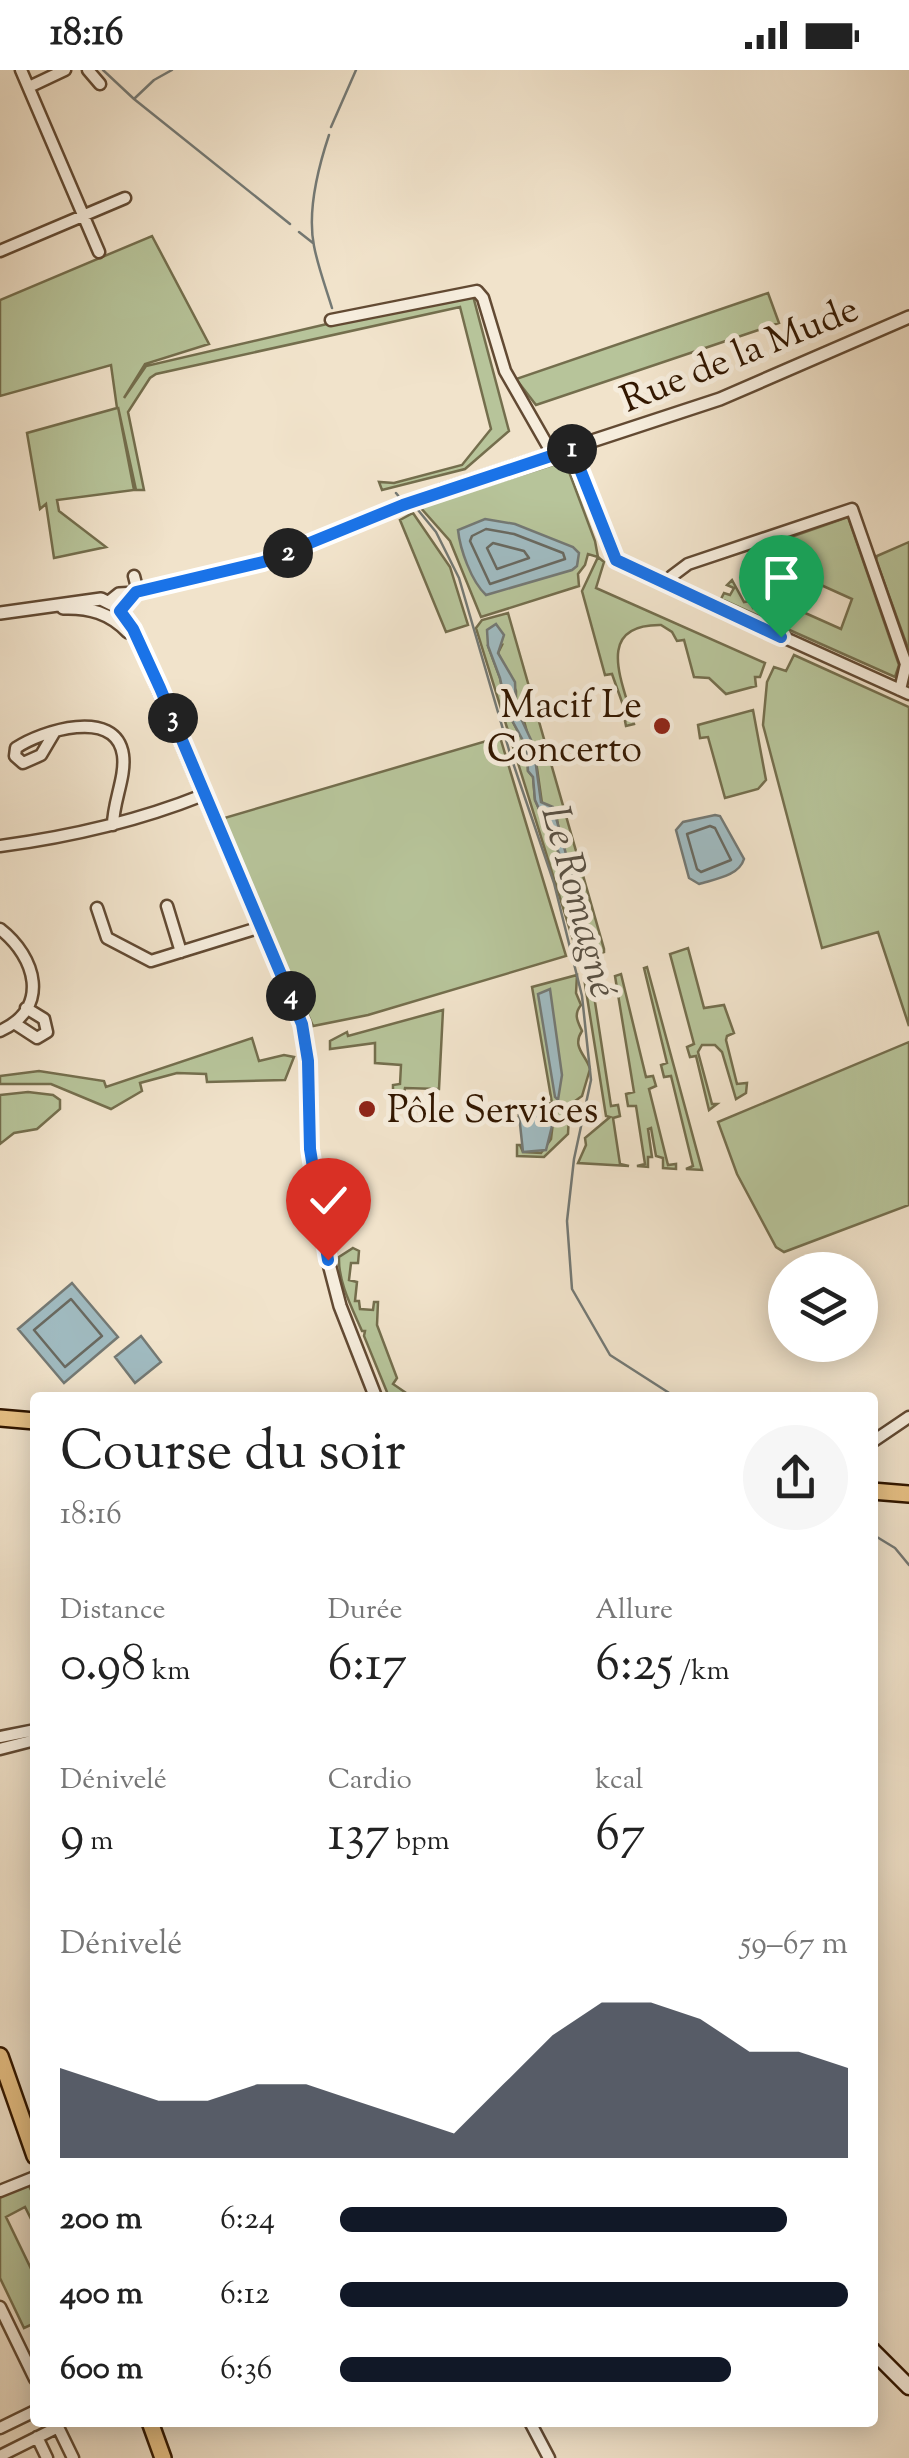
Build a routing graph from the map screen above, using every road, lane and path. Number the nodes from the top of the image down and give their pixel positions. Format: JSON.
{"nodes":[{"id":1,"x":21,"y":70,"type":"edge"},
{"id":2,"x":65,"y":70,"type":"edge"},
{"id":3,"x":88,"y":70,"type":"edge"},
{"id":4,"x":100,"y":84,"type":"dead end"},
{"id":5,"x":30,"y":87,"type":"junction"},
{"id":6,"x":126,"y":198,"type":"dead end"},
{"id":7,"x":83,"y":216,"type":"junction"},
{"id":8,"x":0,"y":251,"type":"edge"},
{"id":9,"x":99,"y":252,"type":"dead end"},
{"id":10,"x":909,"y":317,"type":"edge"},
{"id":11,"x":331,"y":320,"type":"dead end"},
{"id":12,"x":572,"y":449,"type":"junction"},
{"id":13,"x":553,"y":454,"type":"junction"},
{"id":14,"x":134,"y":576,"type":"dead end"},
{"id":15,"x":666,"y":585,"type":"junction"},
{"id":16,"x":137,"y":592,"type":"junction"},
{"id":17,"x":114,"y":606,"type":"junction"},
{"id":18,"x":36,"y":608,"type":"junction"},
{"id":19,"x":86,"y":609,"type":"junction"},
{"id":20,"x":0,"y":613,"type":"edge"},
{"id":21,"x":138,"y":642,"type":"junction"},
{"id":22,"x":905,"y":692,"type":"edge"},
{"id":23,"x":54,"y":734,"type":"dead end"},
{"id":24,"x":203,"y":795,"type":"junction"},
{"id":25,"x":113,"y":824,"type":"junction"},
{"id":26,"x":0,"y":846,"type":"edge"},
{"id":27,"x":167,"y":906,"type":"dead end"},
{"id":28,"x":96,"y":908,"type":"dead end"},
{"id":29,"x":261,"y":927,"type":"junction"},
{"id":30,"x":0,"y":929,"type":"edge"},
{"id":31,"x":181,"y":952,"type":"junction"},
{"id":32,"x":26,"y":1008,"type":"junction"},
{"id":33,"x":14,"y":1024,"type":"junction"},
{"id":34,"x":0,"y":1031,"type":"edge"},
{"id":35,"x":377,"y":1392,"type":"edge"},
{"id":36,"x":909,"y":1416,"type":"edge"},
{"id":37,"x":0,"y":1418,"type":"edge"},
{"id":38,"x":30,"y":1421,"type":"edge"},
{"id":39,"x":0,"y":1429,"type":"edge"},
{"id":40,"x":30,"y":1431,"type":"edge"},
{"id":41,"x":878,"y":1438,"type":"edge"},
{"id":42,"x":878,"y":1483,"type":"edge"},
{"id":43,"x":909,"y":1484,"type":"edge"},
{"id":44,"x":878,"y":1491,"type":"edge"},
{"id":45,"x":909,"y":1494,"type":"edge"},
{"id":46,"x":30,"y":1731,"type":"edge"},
{"id":47,"x":0,"y":1737,"type":"edge"},
{"id":48,"x":30,"y":1741,"type":"edge"},
{"id":49,"x":0,"y":1749,"type":"edge"},
{"id":50,"x":0,"y":2056,"type":"edge"},
{"id":51,"x":0,"y":2078,"type":"edge"},
{"id":52,"x":26,"y":2133,"type":"junction"},
{"id":53,"x":30,"y":2143,"type":"edge"},
{"id":54,"x":30,"y":2179,"type":"edge"},
{"id":55,"x":0,"y":2191,"type":"edge"},
{"id":56,"x":0,"y":2307,"type":"edge"},
{"id":57,"x":878,"y":2356,"type":"edge"},
{"id":58,"x":30,"y":2369,"type":"edge"},
{"id":59,"x":909,"y":2387,"type":"edge"},
{"id":60,"x":30,"y":2413,"type":"edge"},
{"id":61,"x":54,"y":2427,"type":"edge"},
{"id":62,"x":58,"y":2427,"type":"edge"},
{"id":63,"x":143,"y":2427,"type":"edge"},
{"id":64,"x":152,"y":2427,"type":"edge"},
{"id":65,"x":533,"y":2427,"type":"edge"},
{"id":66,"x":0,"y":2428,"type":"edge"},
{"id":67,"x":37,"y":2438,"type":"junction"},
{"id":68,"x":0,"y":2456,"type":"edge"},
{"id":69,"x":46,"y":2458,"type":"edge"},
{"id":70,"x":73,"y":2458,"type":"edge"},
{"id":71,"x":152,"y":2458,"type":"edge"},
{"id":72,"x":163,"y":2458,"type":"edge"},
{"id":73,"x":550,"y":2458,"type":"edge"}],
"edges":[{"from":1,"to":5,"type":"street"},
{"from":2,"to":5,"type":"street"},
{"from":3,"to":4,"type":"street"},
{"from":5,"to":7,"type":"street"},
{"from":6,"to":7,"type":"street"},
{"from":7,"to":8,"type":"street"},
{"from":7,"to":9,"type":"street"},
{"from":10,"to":12,"type":"street","name":"Rue de la Mude"},
{"from":11,"to":13,"type":"street"},
{"from":12,"to":13,"type":"street","name":"Rue de la Mude"},
{"from":12,"to":15,"type":"street"},
{"from":13,"to":16,"type":"street","name":"Rue de la Mude"},
{"from":14,"to":16,"type":"street"},
{"from":15,"to":22,"type":"street"},
{"from":15,"to":22,"type":"street"},
{"from":16,"to":17,"type":"street"},
{"from":17,"to":18,"type":"street"},
{"from":17,"to":19,"type":"street"},
{"from":17,"to":21,"type":"street"},
{"from":18,"to":19,"type":"street"},
{"from":18,"to":20,"type":"street"},
{"from":19,"to":21,"type":"street"},
{"from":21,"to":24,"type":"street"},
{"from":23,"to":25,"type":"street"},
{"from":24,"to":25,"type":"street"},
{"from":24,"to":29,"type":"street"},
{"from":25,"to":26,"type":"street"},
{"from":27,"to":31,"type":"street"},
{"from":28,"to":31,"type":"street"},
{"from":29,"to":31,"type":"street"},
{"from":29,"to":35,"type":"street"},
{"from":30,"to":32,"type":"street"},
{"from":32,"to":33,"type":"street"},
{"from":32,"to":33,"type":"street"},
{"from":33,"to":34,"type":"street"},
{"from":36,"to":41,"type":"street"},
{"from":37,"to":38,"type":"main road"},
{"from":39,"to":40,"type":"main road"},
{"from":42,"to":43,"type":"main road"},
{"from":44,"to":45,"type":"main road"},
{"from":46,"to":47,"type":"street"},
{"from":48,"to":49,"type":"street"},
{"from":50,"to":52,"type":"main road"},
{"from":51,"to":52,"type":"main road"},
{"from":52,"to":53,"type":"main road"},
{"from":54,"to":55,"type":"street"},
{"from":56,"to":58,"type":"street"},
{"from":57,"to":59,"type":"main road"},
{"from":60,"to":66,"type":"street"},
{"from":61,"to":67,"type":"street"},
{"from":62,"to":70,"type":"street"},
{"from":63,"to":71,"type":"main road"},
{"from":64,"to":72,"type":"main road"},
{"from":65,"to":73,"type":"street"},
{"from":67,"to":68,"type":"street"},
{"from":67,"to":69,"type":"street"}]}
